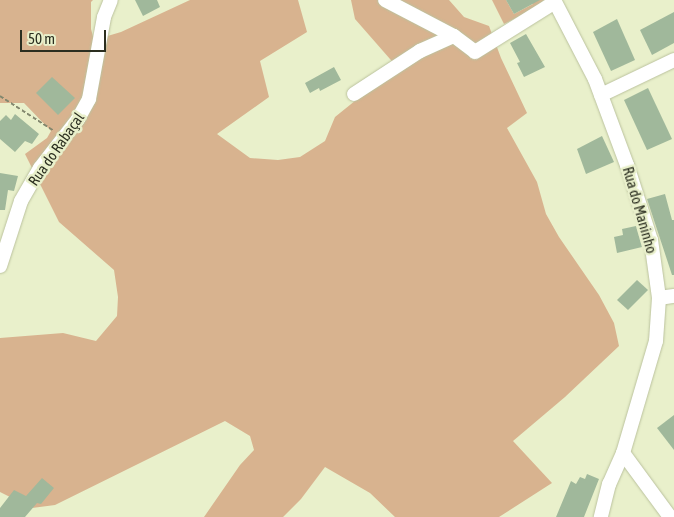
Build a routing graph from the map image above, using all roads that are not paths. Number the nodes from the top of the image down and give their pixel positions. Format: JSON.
{"nodes":[{"id":1,"x":110,"y":0,"type":"edge"},
{"id":2,"x":385,"y":0,"type":"edge"},
{"id":3,"x":555,"y":1,"type":"edge"},
{"id":4,"x":454,"y":36,"type":"junction"},
{"id":5,"x":674,"y":60,"type":"edge"},
{"id":6,"x":354,"y":94,"type":"dead end"},
{"id":7,"x":601,"y":95,"type":"junction"},
{"id":8,"x":0,"y":266,"type":"edge"},
{"id":9,"x":674,"y":296,"type":"edge"},
{"id":10,"x":659,"y":298,"type":"junction"},
{"id":11,"x":623,"y":453,"type":"junction"},
{"id":12,"x":601,"y":517,"type":"edge"},
{"id":13,"x":670,"y":517,"type":"edge"}],
"edges":[{"from":1,"to":8,"type":"street","name":"Rua do Rabaçal"},
{"from":2,"to":4,"type":"street"},
{"from":3,"to":4,"type":"street"},
{"from":3,"to":7,"type":"street","name":"Rua do Maninho"},
{"from":4,"to":6,"type":"street"},
{"from":5,"to":7,"type":"street"},
{"from":7,"to":10,"type":"street","name":"Rua do Maninho"},
{"from":9,"to":10,"type":"street"},
{"from":10,"to":11,"type":"street","name":"Rua do Maninho"},
{"from":11,"to":12,"type":"street","name":"Rua do Maninho"},
{"from":11,"to":13,"type":"street"}]}
